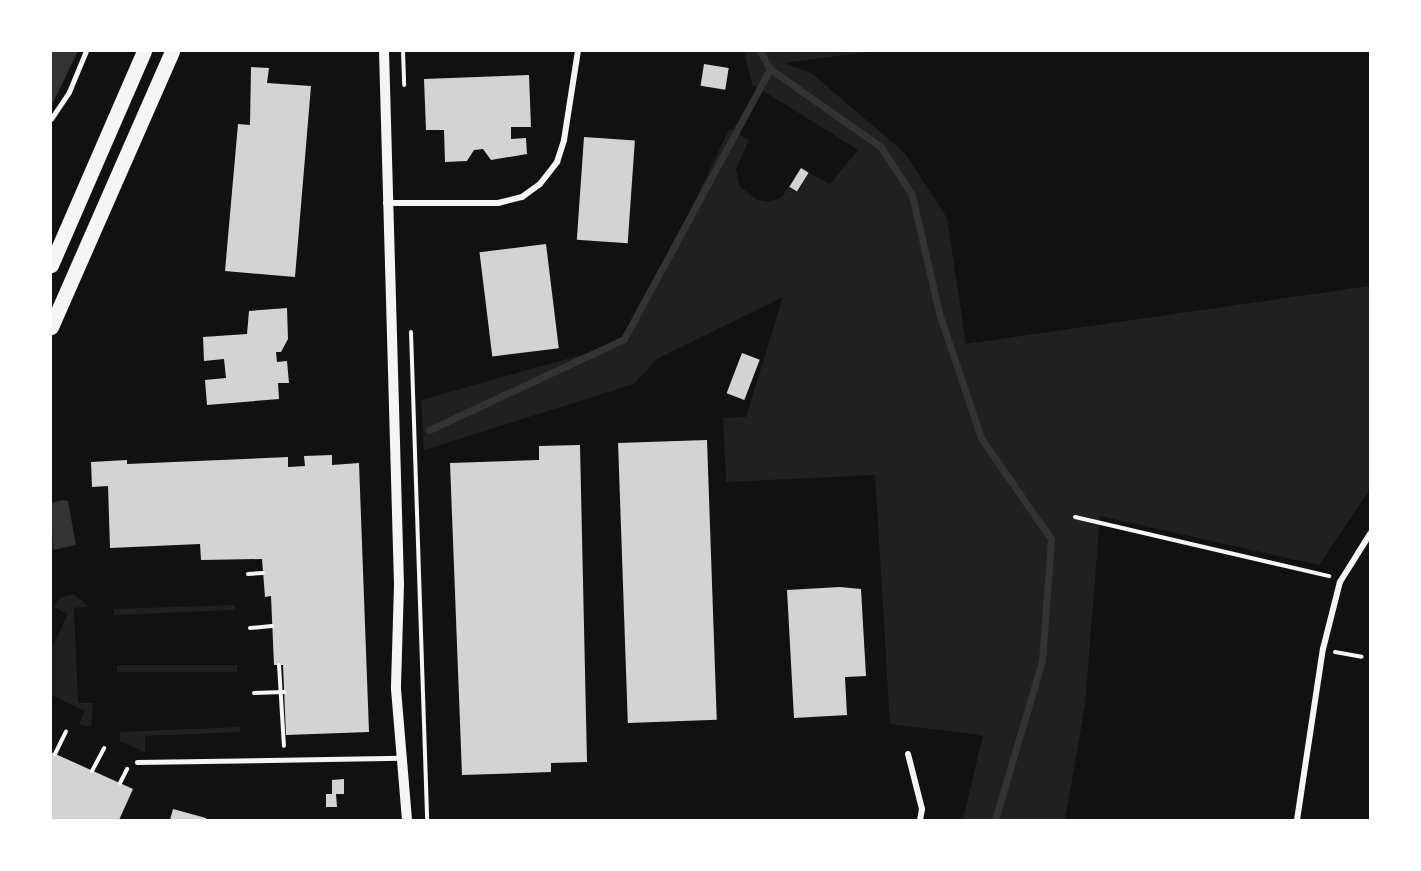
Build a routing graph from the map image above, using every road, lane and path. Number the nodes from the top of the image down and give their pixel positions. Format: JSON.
{"nodes":[{"id":1,"x":86,"y":51,"type":"edge"},
{"id":2,"x":144,"y":51,"type":"edge"},
{"id":3,"x":172,"y":51,"type":"edge"},
{"id":4,"x":384,"y":51,"type":"edge"},
{"id":5,"x":403,"y":51,"type":"edge"},
{"id":6,"x":578,"y":51,"type":"edge"},
{"id":7,"x":404,"y":98,"type":"dead end"},
{"id":8,"x":51,"y":119,"type":"edge"},
{"id":9,"x":386,"y":203,"type":"junction"},
{"id":10,"x":51,"y":265,"type":"edge"},
{"id":11,"x":411,"y":323,"type":"dead end"},
{"id":12,"x":51,"y":327,"type":"edge"},
{"id":13,"x":1076,"y":517,"type":"dead end"},
{"id":14,"x":1370,"y":534,"type":"edge"},
{"id":15,"x":263,"y":573,"type":"dead end"},
{"id":16,"x":1324,"y":573,"type":"dead end"},
{"id":17,"x":248,"y":574,"type":"dead end"},
{"id":18,"x":272,"y":626,"type":"dead end"},
{"id":19,"x":250,"y":628,"type":"dead end"},
{"id":20,"x":1323,"y":649,"type":"junction"},
{"id":21,"x":1362,"y":657,"type":"dead end"},
{"id":22,"x":279,"y":664,"type":"dead end"},
{"id":23,"x":282,"y":692,"type":"junction"},
{"id":24,"x":254,"y":693,"type":"dead end"},
{"id":25,"x":66,"y":731,"type":"dead end"},
{"id":26,"x":284,"y":747,"type":"dead end"},
{"id":27,"x":104,"y":748,"type":"dead end"},
{"id":28,"x":55,"y":754,"type":"dead end"},
{"id":29,"x":908,"y":754,"type":"dead end"},
{"id":30,"x":404,"y":758,"type":"junction"},
{"id":31,"x":137,"y":762,"type":"dead end"},
{"id":32,"x":92,"y":771,"type":"dead end"},
{"id":33,"x":407,"y":820,"type":"edge"},
{"id":34,"x":427,"y":820,"type":"edge"},
{"id":35,"x":920,"y":820,"type":"edge"},
{"id":36,"x":1297,"y":820,"type":"edge"}],
"edges":[{"from":1,"to":8,"type":"lane"},
{"from":2,"to":10,"type":"main road"},
{"from":3,"to":12,"type":"main road"},
{"from":4,"to":9,"type":"street"},
{"from":5,"to":7,"type":"path"},
{"from":6,"to":9,"type":"street"},
{"from":9,"to":30,"type":"street"},
{"from":11,"to":34,"type":"path"},
{"from":13,"to":16,"type":"path"},
{"from":14,"to":20,"type":"street"},
{"from":15,"to":17,"type":"path"},
{"from":18,"to":19,"type":"path"},
{"from":20,"to":21,"type":"path"},
{"from":20,"to":36,"type":"street"},
{"from":22,"to":23,"type":"path"},
{"from":23,"to":24,"type":"path"},
{"from":23,"to":26,"type":"path"},
{"from":25,"to":28,"type":"path"},
{"from":27,"to":32,"type":"path"},
{"from":29,"to":35,"type":"street"},
{"from":30,"to":31,"type":"lane"},
{"from":30,"to":33,"type":"street"}]}
